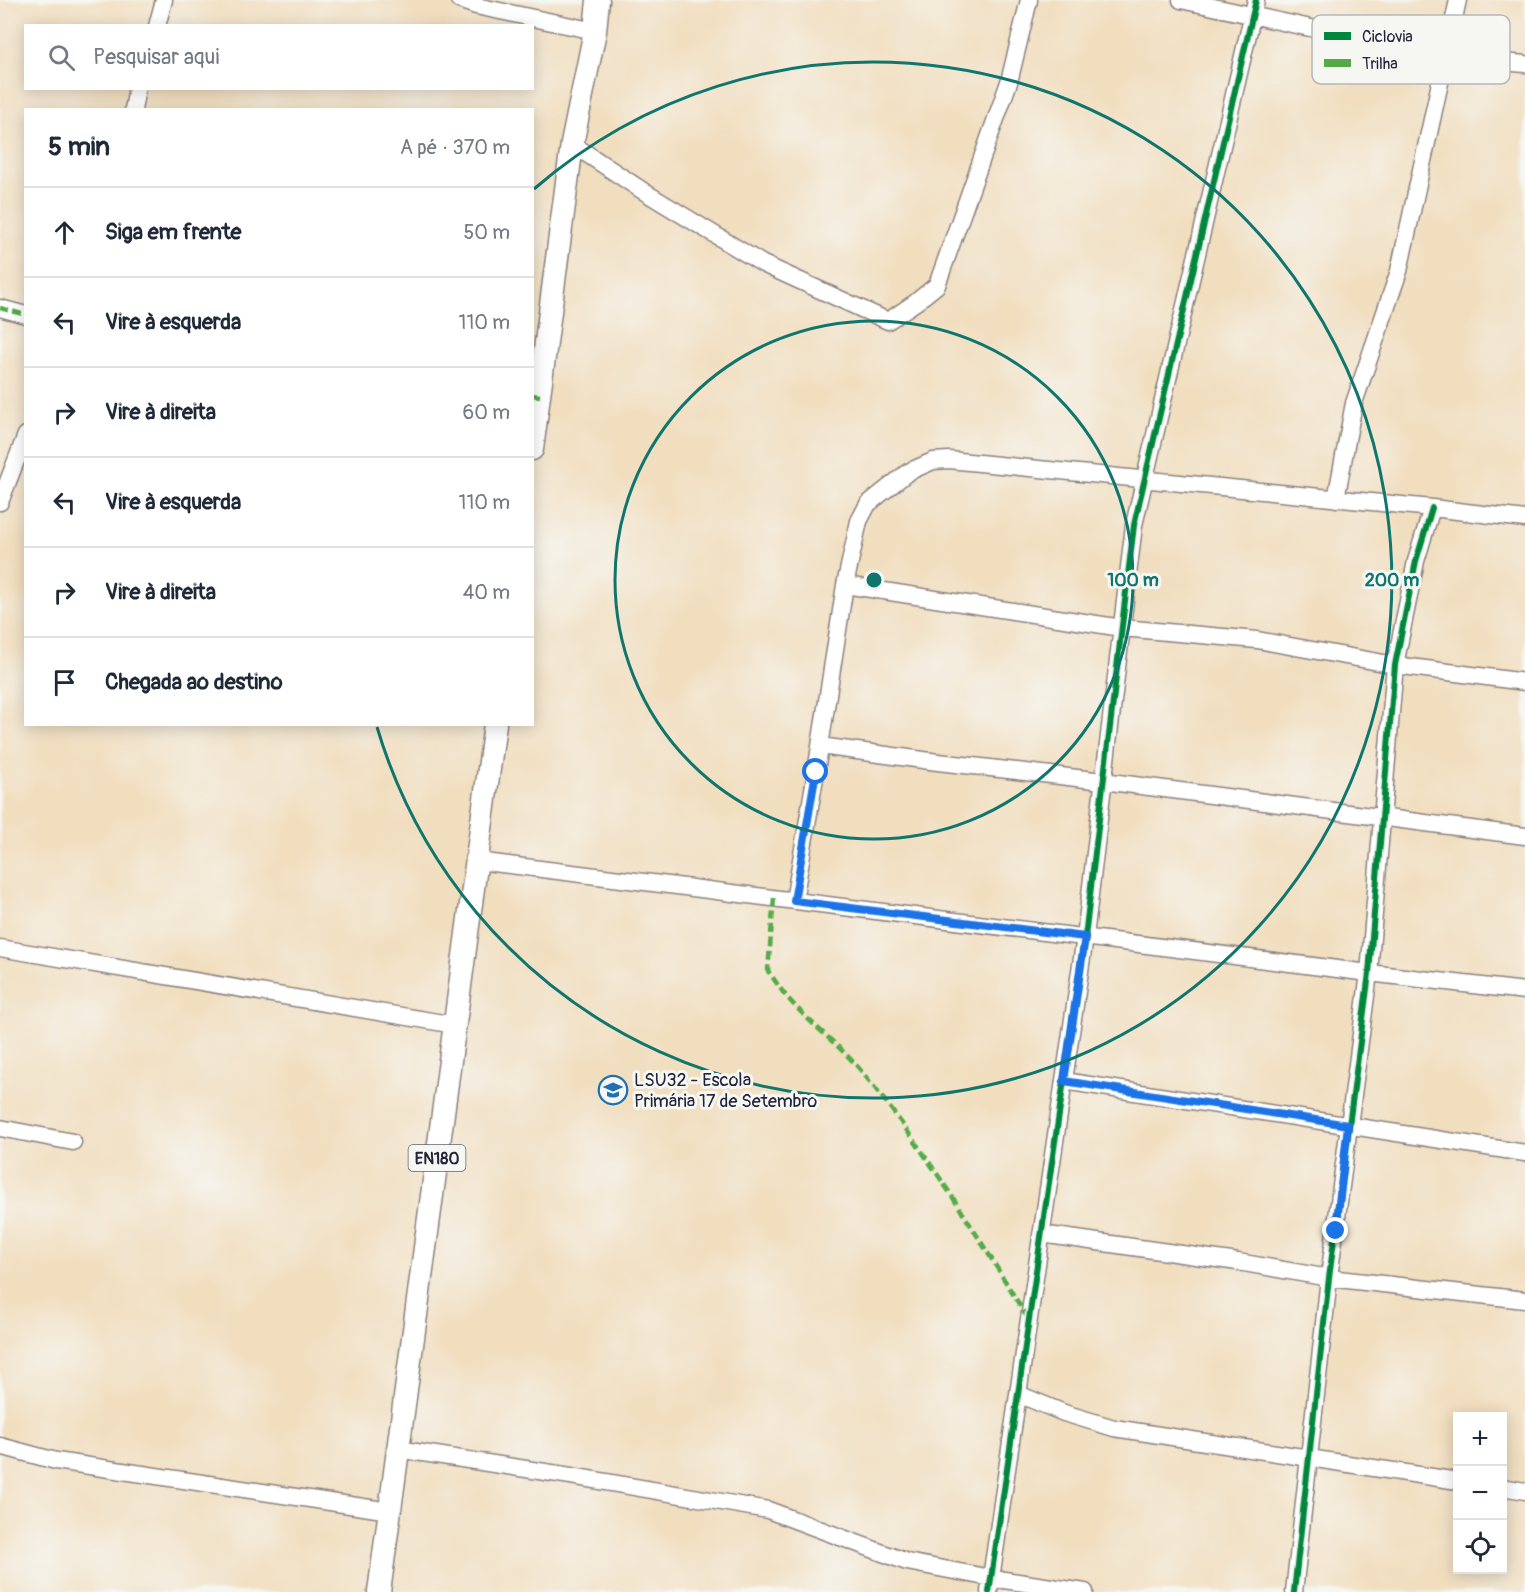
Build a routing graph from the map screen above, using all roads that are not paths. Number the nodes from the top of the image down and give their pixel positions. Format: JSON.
{"nodes":[{"id":1,"x":165,"y":0,"type":"edge"},
{"id":2,"x":459,"y":0,"type":"edge"},
{"id":3,"x":598,"y":0,"type":"edge"},
{"id":4,"x":1029,"y":0,"type":"edge"},
{"id":5,"x":1181,"y":0,"type":"edge"},
{"id":6,"x":1458,"y":0,"type":"edge"},
{"id":7,"x":1253,"y":8,"type":"edge"},
{"id":8,"x":1455,"y":15,"type":"edge"},
{"id":9,"x":1312,"y":23,"type":"edge"},
{"id":10,"x":158,"y":24,"type":"edge"},
{"id":11,"x":595,"y":31,"type":"junction"},
{"id":12,"x":1510,"y":63,"type":"edge"},
{"id":13,"x":1525,"y":64,"type":"edge"},
{"id":14,"x":1439,"y":84,"type":"edge"},
{"id":15,"x":137,"y":90,"type":"edge"},
{"id":16,"x":133,"y":108,"type":"edge"},
{"id":17,"x":572,"y":144,"type":"junction"},
{"id":18,"x":0,"y":308,"type":"edge"},
{"id":19,"x":24,"y":314,"type":"edge"},
{"id":20,"x":536,"y":395,"type":"edge"},
{"id":21,"x":534,"y":422,"type":"edge"},
{"id":22,"x":24,"y":440,"type":"edge"},
{"id":23,"x":1145,"y":480,"type":"junction"},
{"id":24,"x":1336,"y":499,"type":"junction"},
{"id":25,"x":0,"y":502,"type":"edge"},
{"id":26,"x":1432,"y":508,"type":"junction"},
{"id":27,"x":1525,"y":519,"type":"edge"},
{"id":28,"x":845,"y":585,"type":"junction"},
{"id":29,"x":1122,"y":628,"type":"junction"},
{"id":30,"x":1395,"y":665,"type":"junction"},
{"id":31,"x":1525,"y":682,"type":"edge"},
{"id":32,"x":495,"y":726,"type":"edge"},
{"id":33,"x":820,"y":746,"type":"junction"},
{"id":34,"x":1103,"y":781,"type":"junction"},
{"id":35,"x":1382,"y":817,"type":"junction"},
{"id":36,"x":1525,"y":836,"type":"edge"},
{"id":37,"x":477,"y":861,"type":"junction"},
{"id":38,"x":794,"y":901,"type":"junction"},
{"id":39,"x":1085,"y":937,"type":"junction"},
{"id":40,"x":0,"y":948,"type":"edge"},
{"id":41,"x":1369,"y":973,"type":"junction"},
{"id":42,"x":1525,"y":991,"type":"edge"},
{"id":43,"x":455,"y":1025,"type":"junction"},
{"id":44,"x":1064,"y":1081,"type":"junction"},
{"id":45,"x":1348,"y":1125,"type":"junction"},
{"id":46,"x":0,"y":1128,"type":"edge"},
{"id":47,"x":73,"y":1142,"type":"dead end"},
{"id":48,"x":1525,"y":1153,"type":"edge"},
{"id":49,"x":1041,"y":1234,"type":"junction"},
{"id":50,"x":1329,"y":1278,"type":"junction"},
{"id":51,"x":1525,"y":1300,"type":"edge"},
{"id":52,"x":1018,"y":1394,"type":"junction"},
{"id":53,"x":0,"y":1446,"type":"edge"},
{"id":54,"x":397,"y":1449,"type":"junction"},
{"id":55,"x":1309,"y":1457,"type":"junction"},
{"id":56,"x":1453,"y":1479,"type":"edge"},
{"id":57,"x":1507,"y":1488,"type":"edge"},
{"id":58,"x":1525,"y":1491,"type":"edge"},
{"id":59,"x":390,"y":1511,"type":"junction"},
{"id":60,"x":990,"y":1585,"type":"edge"},
{"id":61,"x":379,"y":1592,"type":"edge"},
{"id":62,"x":1085,"y":1592,"type":"edge"},
{"id":63,"x":1294,"y":1592,"type":"edge"}],
"edges":[{"from":1,"to":10,"type":"street"},
{"from":2,"to":11,"type":"street"},
{"from":3,"to":11,"type":"main road"},
{"from":4,"to":17,"type":"street"},
{"from":5,"to":7,"type":"street"},
{"from":6,"to":8,"type":"street"},
{"from":7,"to":9,"type":"street"},
{"from":7,"to":23,"type":"street"},
{"from":11,"to":17,"type":"main road"},
{"from":12,"to":13,"type":"street"},
{"from":14,"to":24,"type":"street"},
{"from":15,"to":16,"type":"street"},
{"from":17,"to":20,"type":"main road"},
{"from":18,"to":19,"type":"street"},
{"from":20,"to":21,"type":"main road"},
{"from":22,"to":25,"type":"street"},
{"from":23,"to":24,"type":"street"},
{"from":23,"to":28,"type":"street"},
{"from":23,"to":29,"type":"street"},
{"from":24,"to":26,"type":"street"},
{"from":26,"to":27,"type":"street"},
{"from":26,"to":30,"type":"street"},
{"from":28,"to":29,"type":"street"},
{"from":28,"to":33,"type":"street"},
{"from":29,"to":30,"type":"street"},
{"from":29,"to":34,"type":"street"},
{"from":30,"to":31,"type":"street"},
{"from":30,"to":35,"type":"street"},
{"from":32,"to":37,"type":"main road","number":"EN180"},
{"from":33,"to":34,"type":"street"},
{"from":33,"to":38,"type":"street"},
{"from":34,"to":35,"type":"street"},
{"from":34,"to":39,"type":"street"},
{"from":35,"to":36,"type":"street"},
{"from":35,"to":41,"type":"street"},
{"from":37,"to":38,"type":"street"},
{"from":37,"to":43,"type":"main road","number":"EN180"},
{"from":38,"to":39,"type":"street"},
{"from":39,"to":41,"type":"street"},
{"from":39,"to":44,"type":"street"},
{"from":40,"to":43,"type":"street"},
{"from":41,"to":42,"type":"street"},
{"from":41,"to":45,"type":"street"},
{"from":43,"to":54,"type":"main road","number":"EN180"},
{"from":44,"to":45,"type":"street"},
{"from":44,"to":49,"type":"street"},
{"from":45,"to":48,"type":"street"},
{"from":45,"to":50,"type":"street"},
{"from":46,"to":47,"type":"street"},
{"from":49,"to":50,"type":"street"},
{"from":49,"to":52,"type":"street"},
{"from":50,"to":51,"type":"street"},
{"from":50,"to":55,"type":"street"},
{"from":52,"to":55,"type":"street"},
{"from":52,"to":60,"type":"street"},
{"from":53,"to":59,"type":"street"},
{"from":54,"to":59,"type":"main road","number":"EN180"},
{"from":54,"to":60,"type":"street"},
{"from":55,"to":56,"type":"street"},
{"from":55,"to":63,"type":"street"},
{"from":57,"to":58,"type":"street"},
{"from":59,"to":61,"type":"main road","number":"EN180"},
{"from":60,"to":62,"type":"street"}]}
